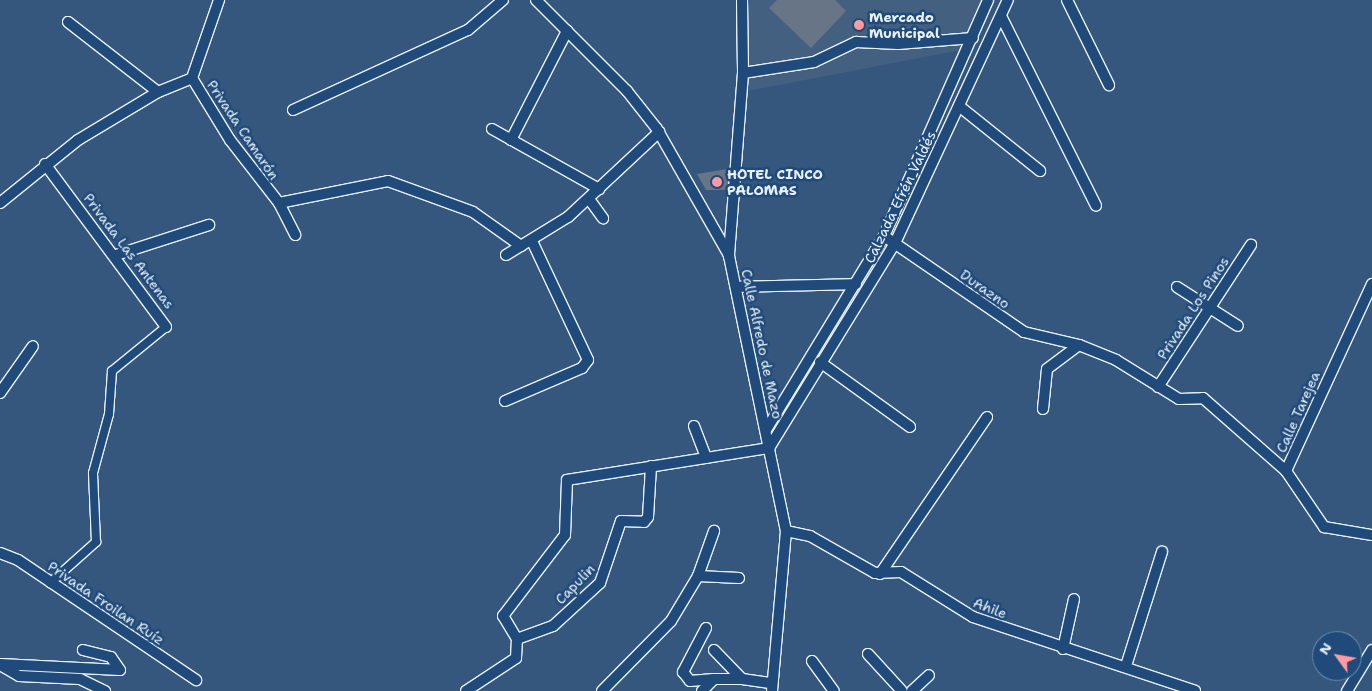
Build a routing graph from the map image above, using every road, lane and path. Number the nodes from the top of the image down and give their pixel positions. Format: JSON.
{"nodes":[{"id":1,"x":219,"y":0,"type":"edge"},
{"id":2,"x":503,"y":0,"type":"edge"},
{"id":3,"x":536,"y":0,"type":"edge"},
{"id":4,"x":742,"y":0,"type":"edge"},
{"id":5,"x":988,"y":0,"type":"edge"},
{"id":6,"x":1008,"y":0,"type":"edge"},
{"id":7,"x":1067,"y":0,"type":"edge"},
{"id":8,"x":1001,"y":16,"type":"junction"},
{"id":9,"x":68,"y":22,"type":"dead end"},
{"id":10,"x":567,"y":31,"type":"junction"},
{"id":11,"x":973,"y":38,"type":"junction"},
{"id":12,"x":743,"y":72,"type":"junction"},
{"id":13,"x":192,"y":78,"type":"junction"},
{"id":14,"x":1109,"y":85,"type":"dead end"},
{"id":15,"x":158,"y":92,"type":"junction"},
{"id":16,"x":959,"y":106,"type":"junction"},
{"id":17,"x":292,"y":110,"type":"dead end"},
{"id":18,"x":492,"y":129,"type":"dead end"},
{"id":19,"x":658,"y":132,"type":"junction"},
{"id":20,"x":930,"y":132,"type":"junction"},
{"id":21,"x":944,"y":137,"type":"junction"},
{"id":22,"x":511,"y":140,"type":"junction"},
{"id":23,"x":45,"y":164,"type":"junction"},
{"id":24,"x":1040,"y":171,"type":"dead end"},
{"id":25,"x":599,"y":189,"type":"junction"},
{"id":26,"x":589,"y":199,"type":"junction"},
{"id":27,"x":0,"y":203,"type":"edge"},
{"id":28,"x":279,"y":203,"type":"junction"},
{"id":29,"x":1096,"y":206,"type":"dead end"},
{"id":30,"x":603,"y":218,"type":"dead end"},
{"id":31,"x":209,"y":224,"type":"dead end"},
{"id":32,"x":295,"y":235,"type":"dead end"},
{"id":33,"x":884,"y":236,"type":"junction"},
{"id":34,"x":532,"y":241,"type":"junction"},
{"id":35,"x":895,"y":243,"type":"junction"},
{"id":36,"x":1251,"y":245,"type":"dead end"},
{"id":37,"x":521,"y":246,"type":"junction"},
{"id":38,"x":116,"y":255,"type":"junction"},
{"id":39,"x":506,"y":255,"type":"dead end"},
{"id":40,"x":729,"y":256,"type":"junction"},
{"id":41,"x":856,"y":284,"type":"junction"},
{"id":42,"x":1372,"y":284,"type":"edge"},
{"id":43,"x":737,"y":287,"type":"junction"},
{"id":44,"x":1177,"y":287,"type":"dead end"},
{"id":45,"x":1209,"y":307,"type":"junction"},
{"id":46,"x":1238,"y":326,"type":"dead end"},
{"id":47,"x":166,"y":327,"type":"joint"},
{"id":48,"x":1079,"y":345,"type":"junction"},
{"id":49,"x":33,"y":346,"type":"dead end"},
{"id":50,"x":813,"y":357,"type":"junction"},
{"id":51,"x":824,"y":364,"type":"junction"},
{"id":52,"x":1158,"y":387,"type":"junction"},
{"id":53,"x":0,"y":393,"type":"edge"},
{"id":54,"x":505,"y":401,"type":"dead end"},
{"id":55,"x":1043,"y":409,"type":"dead end"},
{"id":56,"x":987,"y":417,"type":"dead end"},
{"id":57,"x":694,"y":426,"type":"dead end"},
{"id":58,"x":910,"y":427,"type":"dead end"},
{"id":59,"x":766,"y":430,"type":"junction"},
{"id":60,"x":769,"y":448,"type":"junction"},
{"id":61,"x":706,"y":458,"type":"junction"},
{"id":62,"x":651,"y":466,"type":"junction"},
{"id":63,"x":1286,"y":471,"type":"junction"},
{"id":64,"x":714,"y":531,"type":"dead end"},
{"id":65,"x":786,"y":531,"type":"junction"},
{"id":66,"x":1372,"y":535,"type":"edge"},
{"id":67,"x":1162,"y":552,"type":"dead end"},
{"id":68,"x":0,"y":553,"type":"edge"},
{"id":69,"x":880,"y":574,"type":"junction"},
{"id":70,"x":698,"y":576,"type":"junction"},
{"id":71,"x":739,"y":578,"type":"dead end"},
{"id":72,"x":50,"y":583,"type":"junction"},
{"id":73,"x":1074,"y":599,"type":"dead end"},
{"id":74,"x":706,"y":628,"type":"dead end"},
{"id":75,"x":517,"y":639,"type":"junction"},
{"id":76,"x":1063,"y":649,"type":"junction"},
{"id":77,"x":83,"y":650,"type":"dead end"},
{"id":78,"x":714,"y":650,"type":"dead end"},
{"id":79,"x":1372,"y":650,"type":"edge"},
{"id":80,"x":868,"y":654,"type":"dead end"},
{"id":81,"x":812,"y":661,"type":"dead end"},
{"id":82,"x":0,"y":664,"type":"edge"},
{"id":83,"x":1126,"y":666,"type":"junction"},
{"id":84,"x":929,"y":675,"type":"dead end"},
{"id":85,"x":742,"y":678,"type":"junction"},
{"id":86,"x":714,"y":679,"type":"junction"},
{"id":87,"x":83,"y":680,"type":"junction"},
{"id":88,"x":196,"y":680,"type":"dead end"},
{"id":89,"x":772,"y":687,"type":"edge"},
{"id":90,"x":84,"y":691,"type":"edge"},
{"id":91,"x":105,"y":691,"type":"edge"},
{"id":92,"x":466,"y":691,"type":"edge"},
{"id":93,"x":602,"y":691,"type":"edge"},
{"id":94,"x":702,"y":691,"type":"edge"},
{"id":95,"x":834,"y":691,"type":"edge"},
{"id":96,"x":902,"y":691,"type":"edge"},
{"id":97,"x":912,"y":691,"type":"edge"},
{"id":98,"x":1196,"y":691,"type":"edge"},
{"id":99,"x":1347,"y":691,"type":"edge"}],
"edges":[{"from":1,"to":13,"type":"street"},
{"from":2,"to":17,"type":"street"},
{"from":3,"to":10,"type":"street"},
{"from":4,"to":12,"type":"street","name":"Calle Alfredo de Mazo"},
{"from":5,"to":11,"type":"street","name":"Calzada Efrén Valdés"},
{"from":6,"to":8,"type":"street","name":"Calzada Efrén Valdés"},
{"from":7,"to":14,"type":"street"},
{"from":8,"to":16,"type":"street","name":"Calzada Efrén Valdés"},
{"from":8,"to":29,"type":"street"},
{"from":9,"to":15,"type":"street"},
{"from":10,"to":19,"type":"street"},
{"from":10,"to":22,"type":"street"},
{"from":11,"to":12,"type":"street"},
{"from":11,"to":20,"type":"street","name":"Calzada Efrén Valdés"},
{"from":12,"to":40,"type":"street","name":"Calle Alfredo de Mazo"},
{"from":13,"to":15,"type":"street"},
{"from":13,"to":28,"type":"street","name":"Privada Camarón"},
{"from":15,"to":23,"type":"street"},
{"from":16,"to":21,"type":"street","name":"Calzada Efrén Valdés"},
{"from":16,"to":24,"type":"street"},
{"from":18,"to":22,"type":"street"},
{"from":19,"to":25,"type":"street"},
{"from":19,"to":40,"type":"street"},
{"from":20,"to":21,"type":"street"},
{"from":20,"to":33,"type":"street","name":"Calzada Efrén Valdés"},
{"from":21,"to":35,"type":"street","name":"Calzada Efrén Valdés"},
{"from":22,"to":25,"type":"street"},
{"from":23,"to":27,"type":"street"},
{"from":23,"to":38,"type":"street","name":"Privada Las Antenas"},
{"from":25,"to":26,"type":"street"},
{"from":26,"to":30,"type":"street"},
{"from":26,"to":34,"type":"street"},
{"from":28,"to":32,"type":"street","name":"Privada Camarón"},
{"from":28,"to":37,"type":"street"},
{"from":31,"to":38,"type":"street"},
{"from":33,"to":35,"type":"street","name":"Durazno"},
{"from":33,"to":41,"type":"street","name":"Calzada Efrén Valdés"},
{"from":34,"to":37,"type":"street"},
{"from":34,"to":54,"type":"street"},
{"from":35,"to":48,"type":"street","name":"Durazno"},
{"from":35,"to":51,"type":"street","name":"Calzada Efrén Valdés"},
{"from":36,"to":45,"type":"street","name":"Privada Los Pinos"},
{"from":37,"to":39,"type":"street"},
{"from":38,"to":47,"type":"street","name":"Privada Las Antenas"},
{"from":40,"to":43,"type":"street","name":"Calle Alfredo de Mazo"},
{"from":41,"to":43,"type":"street"},
{"from":41,"to":50,"type":"street","name":"Calzada Efrén Valdés"},
{"from":42,"to":63,"type":"street","name":"Calle Tarejea"},
{"from":43,"to":59,"type":"street","name":"Calle Alfredo de Mazo"},
{"from":44,"to":45,"type":"street"},
{"from":45,"to":46,"type":"street"},
{"from":45,"to":52,"type":"street","name":"Privada Los Pinos"},
{"from":47,"to":72,"type":"street","name":"Privada Las Antenas"},
{"from":48,"to":52,"type":"street","name":"Durazno"},
{"from":48,"to":55,"type":"street"},
{"from":49,"to":53,"type":"street"},
{"from":50,"to":51,"type":"street"},
{"from":50,"to":59,"type":"street","name":"Calzada Efrén Valdés"},
{"from":51,"to":58,"type":"street"},
{"from":51,"to":60,"type":"street","name":"Calzada Efrén Valdés"},
{"from":52,"to":63,"type":"street","name":"Durazno"},
{"from":56,"to":69,"type":"street"},
{"from":57,"to":61,"type":"street"},
{"from":59,"to":60,"type":"street","name":"Calle Alfredo de Mazo"},
{"from":60,"to":61,"type":"street"},
{"from":60,"to":65,"type":"street","name":"Calle Alfredo de Mazo"},
{"from":61,"to":62,"type":"street"},
{"from":62,"to":75,"type":"street","name":"Capulin"},
{"from":62,"to":75,"type":"street"},
{"from":63,"to":66,"type":"street","name":"Calle Tarejea"},
{"from":64,"to":70,"type":"street"},
{"from":65,"to":69,"type":"street","name":"Ahile"},
{"from":65,"to":89,"type":"street","name":"Calle Alfredo de Mazo"},
{"from":67,"to":83,"type":"street"},
{"from":68,"to":72,"type":"street","name":"Privada Froilan Ruíz"},
{"from":69,"to":76,"type":"street","name":"Ahile"},
{"from":70,"to":71,"type":"street"},
{"from":70,"to":93,"type":"street"},
{"from":72,"to":88,"type":"street","name":"Privada Froilan Ruíz"},
{"from":73,"to":76,"type":"street"},
{"from":74,"to":86,"type":"street"},
{"from":75,"to":92,"type":"street"},
{"from":76,"to":83,"type":"street","name":"Ahile"},
{"from":77,"to":82,"type":"street"},
{"from":78,"to":85,"type":"street"},
{"from":79,"to":99,"type":"street"},
{"from":80,"to":96,"type":"street"},
{"from":81,"to":95,"type":"street"},
{"from":82,"to":87,"type":"street"},
{"from":83,"to":98,"type":"street","name":"Ahile"},
{"from":84,"to":97,"type":"street"},
{"from":85,"to":86,"type":"street"},
{"from":85,"to":89,"type":"street"},
{"from":86,"to":94,"type":"street"},
{"from":87,"to":90,"type":"street"},
{"from":87,"to":91,"type":"street"}]}
